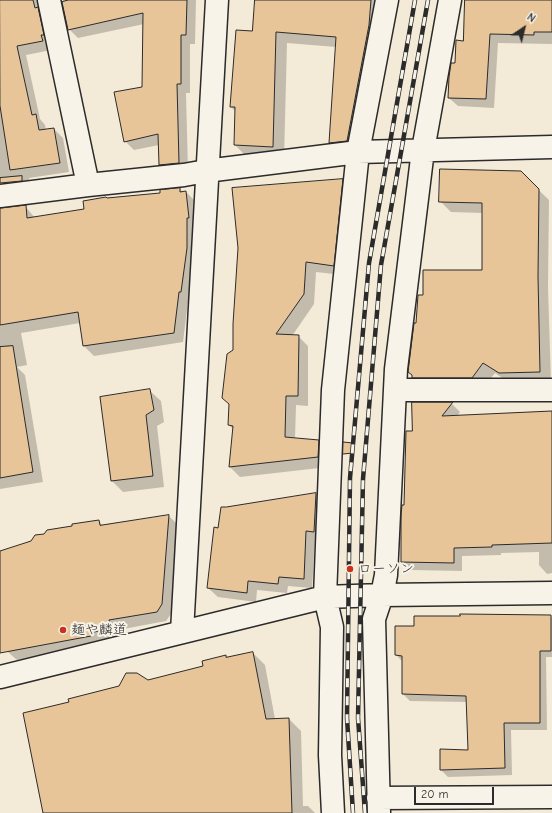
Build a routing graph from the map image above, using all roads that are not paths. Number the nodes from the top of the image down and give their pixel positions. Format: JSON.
{"nodes":[{"id":1,"x":49,"y":0,"type":"edge"},
{"id":2,"x":217,"y":0,"type":"edge"},
{"id":3,"x":388,"y":0,"type":"edge"},
{"id":4,"x":450,"y":0,"type":"edge"},
{"id":5,"x":552,"y":147,"type":"edge"},
{"id":6,"x":423,"y":150,"type":"junction"},
{"id":7,"x":358,"y":152,"type":"junction"},
{"id":8,"x":206,"y":170,"type":"junction"},
{"id":9,"x":88,"y":186,"type":"junction"},
{"id":10,"x":0,"y":196,"type":"edge"},
{"id":11,"x":395,"y":390,"type":"junction"},
{"id":12,"x":552,"y":390,"type":"edge"},
{"id":13,"x":552,"y":593,"type":"edge"},
{"id":14,"x":382,"y":595,"type":"junction"},
{"id":15,"x":325,"y":597,"type":"junction"},
{"id":16,"x":182,"y":632,"type":"junction"},
{"id":17,"x":0,"y":677,"type":"edge"},
{"id":18,"x":552,"y":797,"type":"edge"},
{"id":19,"x":379,"y":805,"type":"edge"},
{"id":20,"x":334,"y":813,"type":"edge"}],
"edges":[{"from":1,"to":9,"type":"street"},
{"from":2,"to":8,"type":"street"},
{"from":3,"to":7,"type":"street"},
{"from":4,"to":6,"type":"street"},
{"from":5,"to":6,"type":"street"},
{"from":6,"to":7,"type":"street"},
{"from":6,"to":11,"type":"street"},
{"from":7,"to":8,"type":"street"},
{"from":7,"to":15,"type":"street"},
{"from":8,"to":9,"type":"street"},
{"from":8,"to":16,"type":"street"},
{"from":9,"to":10,"type":"street"},
{"from":11,"to":12,"type":"street"},
{"from":11,"to":14,"type":"street"},
{"from":13,"to":14,"type":"street"},
{"from":14,"to":15,"type":"street"},
{"from":14,"to":19,"type":"street"},
{"from":15,"to":16,"type":"street"},
{"from":15,"to":20,"type":"street"},
{"from":16,"to":17,"type":"street"},
{"from":18,"to":19,"type":"street"}]}
